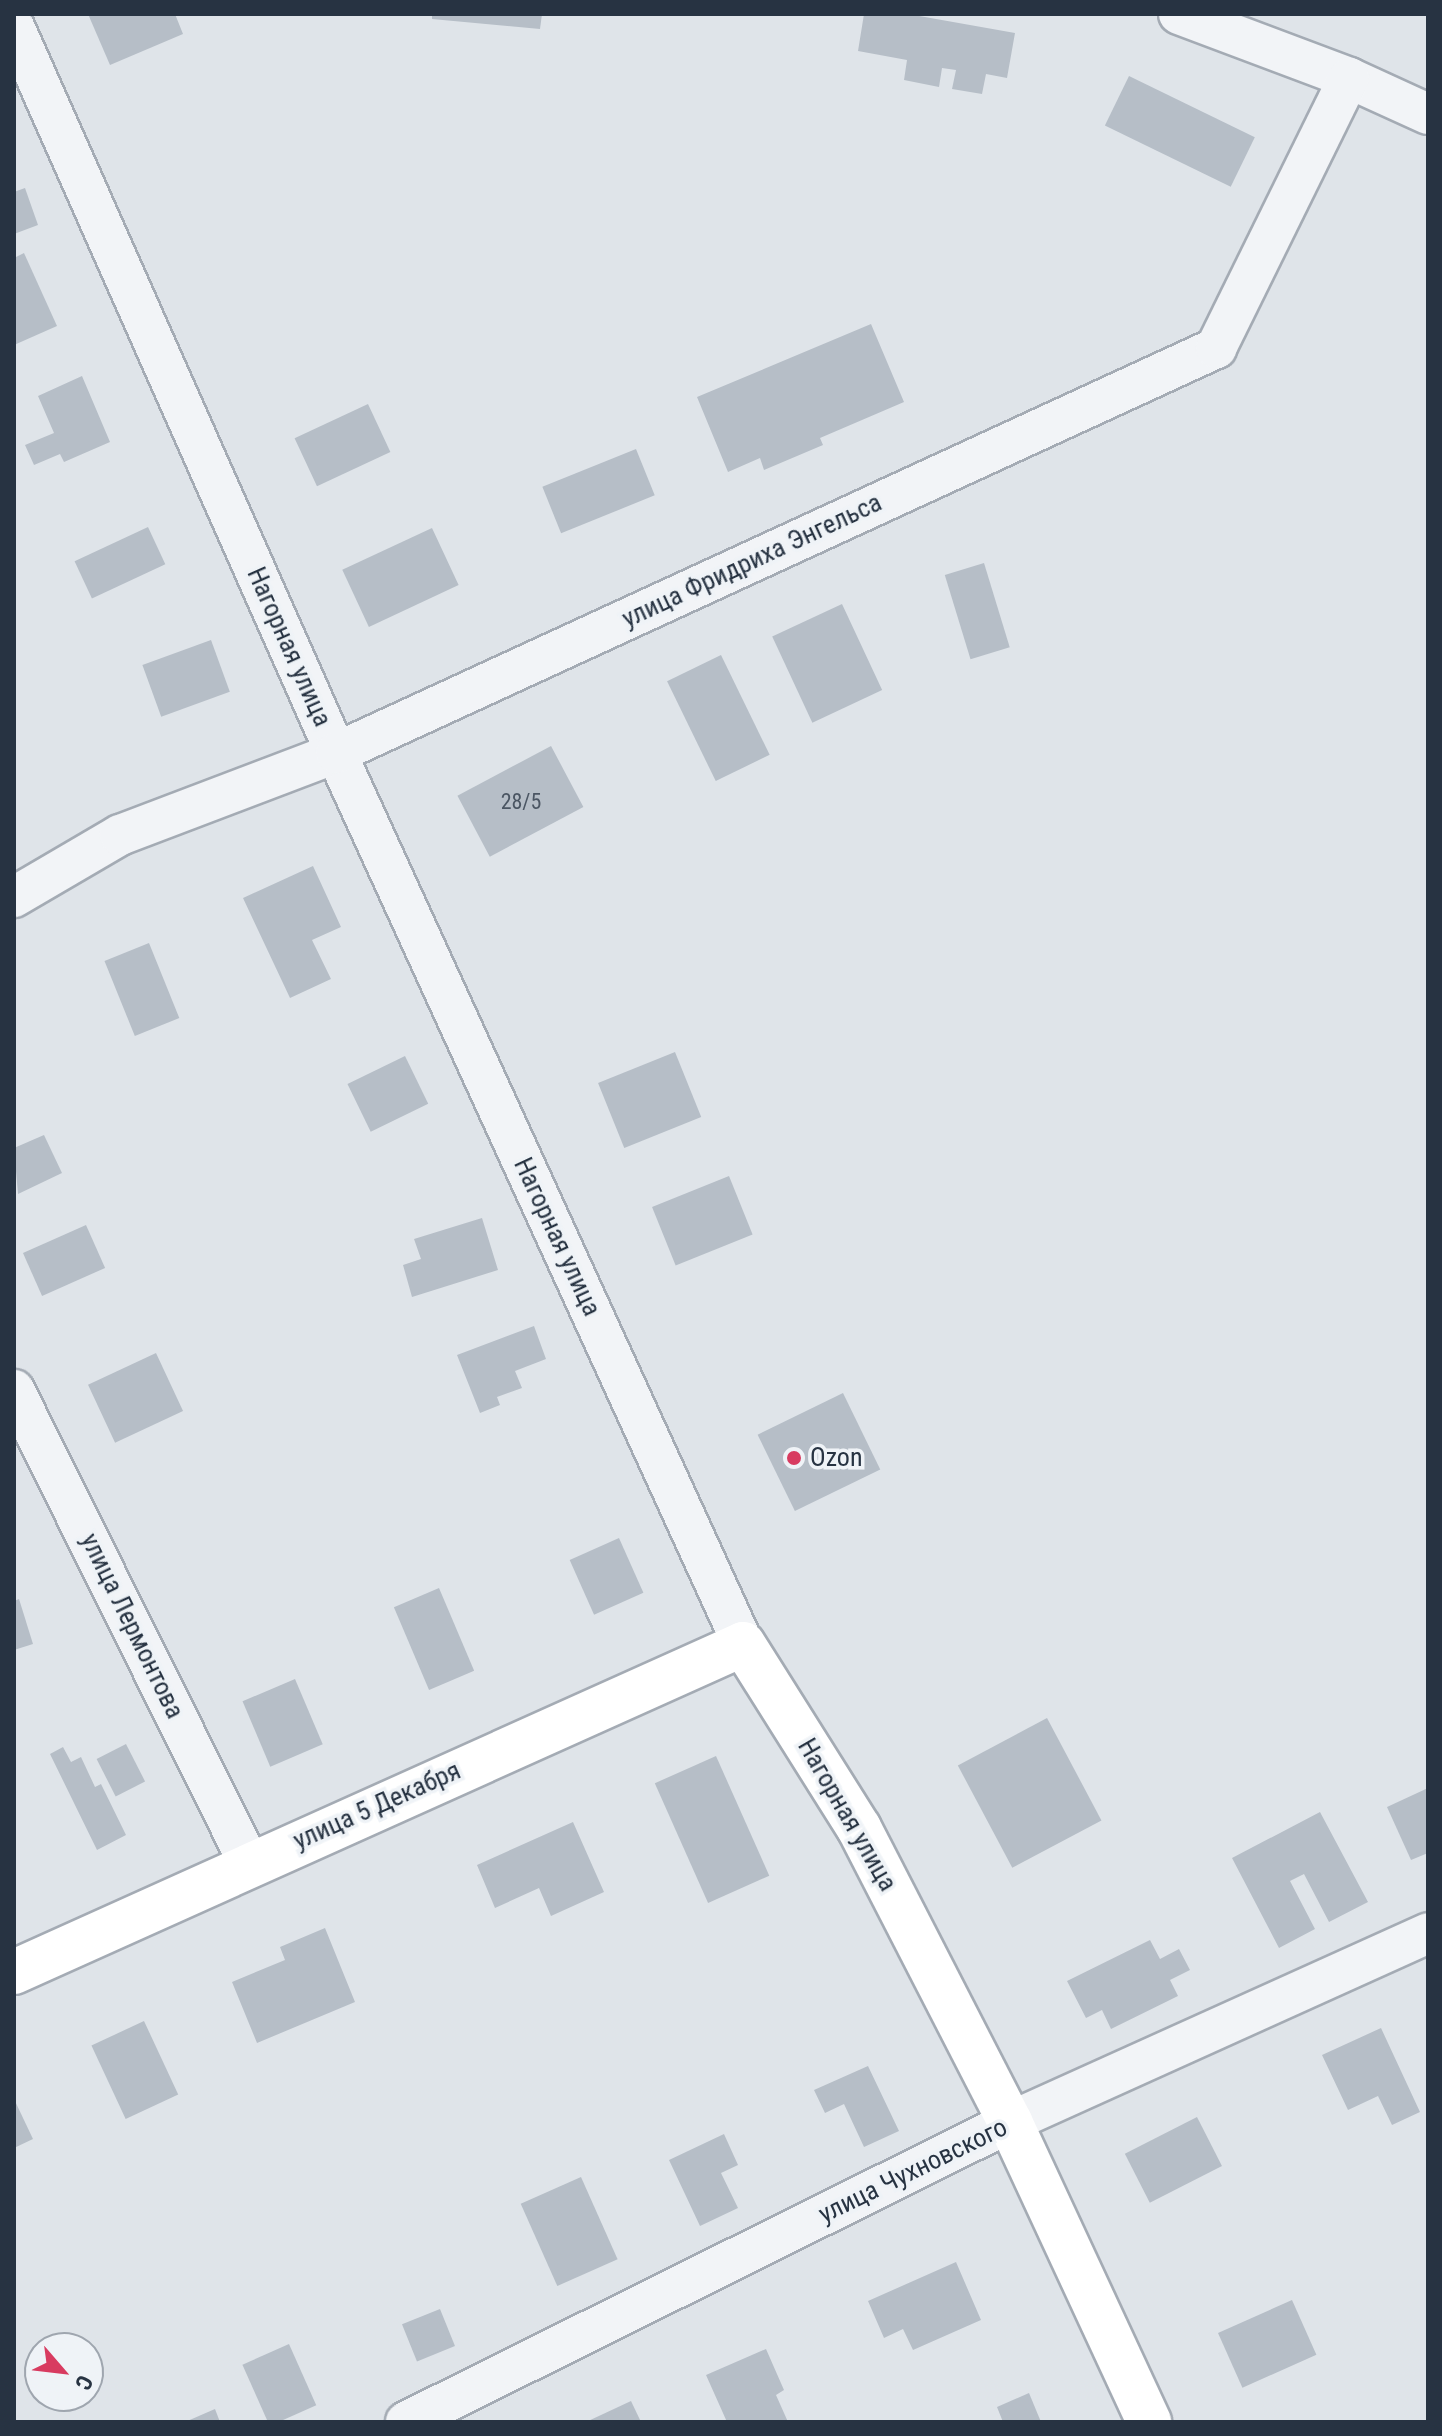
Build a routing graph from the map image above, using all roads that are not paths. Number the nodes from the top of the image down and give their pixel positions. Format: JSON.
{"nodes":[{"id":1,"x":1179,"y":14,"type":"edge"},
{"id":2,"x":14,"y":27,"type":"edge"},
{"id":3,"x":1349,"y":78,"type":"junction"},
{"id":4,"x":1428,"y":114,"type":"edge"},
{"id":5,"x":336,"y":753,"type":"junction"},
{"id":6,"x":14,"y":897,"type":"edge"},
{"id":7,"x":14,"y":1390,"type":"edge"},
{"id":8,"x":743,"y":1644,"type":"junction"},
{"id":9,"x":249,"y":1863,"type":"junction"},
{"id":10,"x":1428,"y":1933,"type":"edge"},
{"id":11,"x":14,"y":1972,"type":"edge"},
{"id":12,"x":1010,"y":2122,"type":"junction"},
{"id":13,"x":406,"y":2422,"type":"edge"},
{"id":14,"x":1149,"y":2422,"type":"edge"}],
"edges":[{"from":1,"to":3,"type":"street"},
{"from":2,"to":5,"type":"street","name":"Нагорная улица"},
{"from":3,"to":4,"type":"street"},
{"from":3,"to":5,"type":"street","name":"улица Фридриха Энгельса"},
{"from":5,"to":6,"type":"street","name":"улица Фридриха Энгельса"},
{"from":5,"to":8,"type":"street","name":"Нагорная улица"},
{"from":7,"to":9,"type":"street","name":"улица Лермонтова"},
{"from":8,"to":9,"type":"street","name":"улица 5 Декабря"},
{"from":8,"to":12,"type":"street","name":"Нагорная улица"},
{"from":9,"to":11,"type":"street","name":"улица 5 Декабря"},
{"from":10,"to":12,"type":"street","name":"улица Чухновского"},
{"from":12,"to":13,"type":"street","name":"улица Чухновского"},
{"from":12,"to":14,"type":"street","name":"Нагорная улица"}]}
